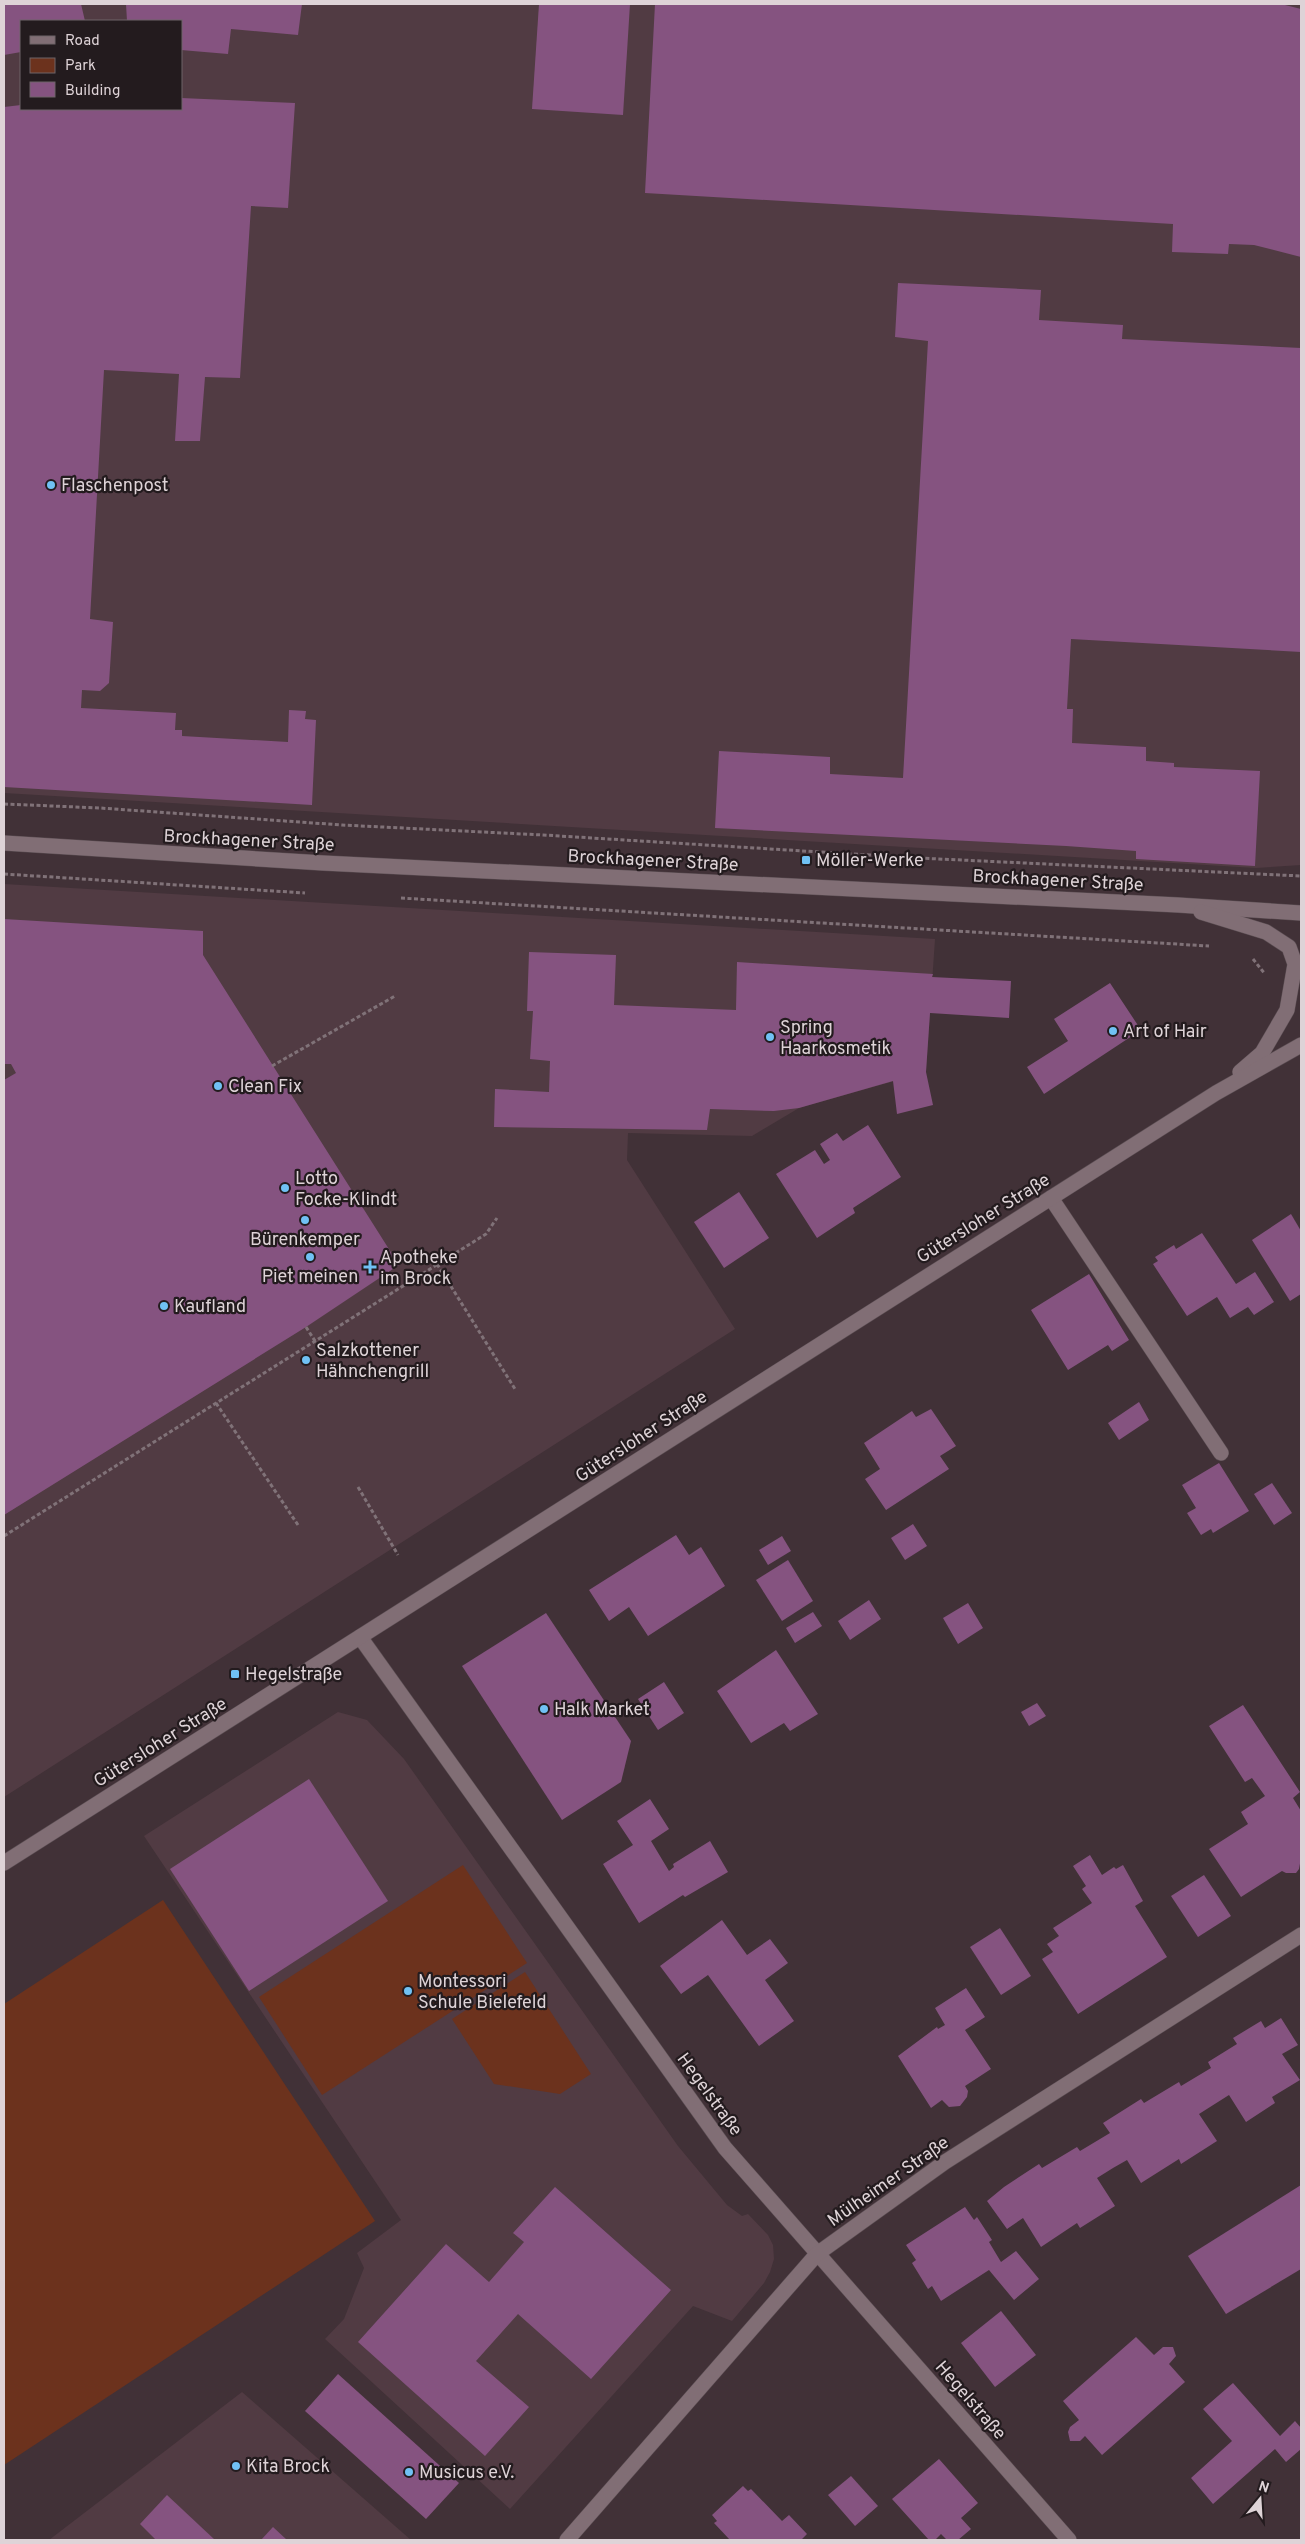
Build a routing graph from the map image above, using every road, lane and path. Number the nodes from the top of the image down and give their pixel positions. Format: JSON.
{"nodes":[{"id":1,"x":4,"y":804,"type":"edge"},
{"id":2,"x":4,"y":844,"type":"edge"},
{"id":3,"x":4,"y":874,"type":"edge"},
{"id":4,"x":1301,"y":876,"type":"edge"},
{"id":5,"x":309,"y":893,"type":"dead end"},
{"id":6,"x":398,"y":898,"type":"dead end"},
{"id":7,"x":1178,"y":904,"type":"junction"},
{"id":8,"x":1301,"y":913,"type":"edge"},
{"id":9,"x":1216,"y":946,"type":"dead end"},
{"id":10,"x":1251,"y":957,"type":"dead end"},
{"id":11,"x":1266,"y":975,"type":"dead end"},
{"id":12,"x":395,"y":996,"type":"dead end"},
{"id":13,"x":1301,"y":1045,"type":"edge"},
{"id":14,"x":272,"y":1066,"type":"dead end"},
{"id":15,"x":1216,"y":1093,"type":"junction"},
{"id":16,"x":1051,"y":1198,"type":"junction"},
{"id":17,"x":497,"y":1218,"type":"dead end"},
{"id":18,"x":437,"y":1264,"type":"junction"},
{"id":19,"x":306,"y":1327,"type":"dead end"},
{"id":20,"x":315,"y":1341,"type":"junction"},
{"id":21,"x":515,"y":1389,"type":"dead end"},
{"id":22,"x":216,"y":1403,"type":"junction"},
{"id":23,"x":1221,"y":1453,"type":"dead end"},
{"id":24,"x":358,"y":1487,"type":"dead end"},
{"id":25,"x":298,"y":1525,"type":"dead end"},
{"id":26,"x":4,"y":1536,"type":"edge"},
{"id":27,"x":398,"y":1556,"type":"dead end"},
{"id":28,"x":360,"y":1637,"type":"junction"},
{"id":29,"x":4,"y":1863,"type":"edge"},
{"id":30,"x":1301,"y":1935,"type":"edge"},
{"id":31,"x":817,"y":2254,"type":"junction"},
{"id":32,"x":566,"y":2540,"type":"edge"},
{"id":33,"x":1069,"y":2540,"type":"edge"}],
"edges":[{"from":1,"to":4,"type":"path"},
{"from":2,"to":7,"type":"street","name":"Brockhagener Straße"},
{"from":3,"to":5,"type":"path"},
{"from":6,"to":9,"type":"path"},
{"from":7,"to":8,"type":"street","name":"Brockhagener Straße"},
{"from":7,"to":15,"type":"street"},
{"from":10,"to":11,"type":"path"},
{"from":12,"to":14,"type":"path"},
{"from":13,"to":15,"type":"street","name":"Gütersloher Straße"},
{"from":15,"to":16,"type":"street","name":"Gütersloher Straße"},
{"from":16,"to":23,"type":"street"},
{"from":16,"to":28,"type":"street","name":"Gütersloher Straße"},
{"from":17,"to":18,"type":"path"},
{"from":18,"to":20,"type":"path"},
{"from":18,"to":21,"type":"path"},
{"from":19,"to":20,"type":"path"},
{"from":20,"to":22,"type":"path"},
{"from":22,"to":25,"type":"path"},
{"from":22,"to":26,"type":"path"},
{"from":24,"to":27,"type":"path"},
{"from":28,"to":29,"type":"street","name":"Gütersloher Straße"},
{"from":28,"to":31,"type":"street","name":"Hegelstraße"},
{"from":30,"to":31,"type":"street","name":"Mülheimer Straße"},
{"from":31,"to":32,"type":"street","name":"Mülheimer Straße"},
{"from":31,"to":33,"type":"street","name":"Hegelstraße"}]}
